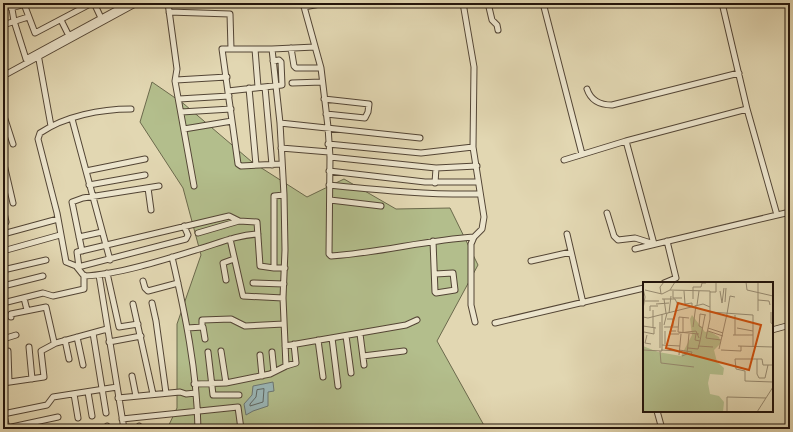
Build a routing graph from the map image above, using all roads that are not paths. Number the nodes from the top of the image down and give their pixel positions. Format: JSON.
{"nodes":[{"id":1,"x":93,"y":3,"type":"edge"},
{"id":2,"x":129,"y":3,"type":"edge"},
{"id":3,"x":137,"y":3,"type":"edge"},
{"id":4,"x":168,"y":3,"type":"edge"},
{"id":5,"x":325,"y":3,"type":"edge"},
{"id":6,"x":462,"y":3,"type":"edge"},
{"id":7,"x":488,"y":3,"type":"edge"},
{"id":8,"x":543,"y":3,"type":"edge"},
{"id":9,"x":722,"y":3,"type":"edge"},
{"id":10,"x":26,"y":4,"type":"edge"},
{"id":11,"x":11,"y":5,"type":"edge"},
{"id":12,"x":303,"y":5,"type":"edge"},
{"id":13,"x":169,"y":12,"type":"junction"},
{"id":14,"x":3,"y":14,"type":"edge"},
{"id":15,"x":28,"y":17,"type":"junction"},
{"id":16,"x":61,"y":20,"type":"junction"},
{"id":17,"x":102,"y":20,"type":"junction"},
{"id":18,"x":14,"y":21,"type":"junction"},
{"id":19,"x":4,"y":24,"type":"edge"},
{"id":20,"x":498,"y":30,"type":"dead end"},
{"id":21,"x":70,"y":37,"type":"junction"},
{"id":22,"x":315,"y":47,"type":"junction"},
{"id":23,"x":291,"y":48,"type":"junction"},
{"id":24,"x":231,"y":49,"type":"junction"},
{"id":25,"x":255,"y":49,"type":"junction"},
{"id":26,"x":272,"y":49,"type":"junction"},
{"id":27,"x":38,"y":54,"type":"junction"},
{"id":28,"x":26,"y":59,"type":"junction"},
{"id":29,"x":321,"y":68,"type":"junction"},
{"id":30,"x":3,"y":72,"type":"edge"},
{"id":31,"x":739,"y":73,"type":"junction"},
{"id":32,"x":3,"y":76,"type":"edge"},
{"id":33,"x":227,"y":77,"type":"junction"},
{"id":34,"x":176,"y":80,"type":"junction"},
{"id":35,"x":322,"y":82,"type":"junction"},
{"id":36,"x":292,"y":83,"type":"dead end"},
{"id":37,"x":276,"y":85,"type":"junction"},
{"id":38,"x":265,"y":86,"type":"junction"},
{"id":39,"x":258,"y":87,"type":"junction"},
{"id":40,"x":249,"y":88,"type":"junction"},
{"id":41,"x":587,"y":89,"type":"dead end"},
{"id":42,"x":229,"y":94,"type":"junction"},
{"id":43,"x":179,"y":99,"type":"junction"},
{"id":44,"x":324,"y":99,"type":"junction"},
{"id":45,"x":131,"y":109,"type":"dead end"},
{"id":46,"x":231,"y":109,"type":"junction"},
{"id":47,"x":748,"y":109,"type":"junction"},
{"id":48,"x":181,"y":112,"type":"junction"},
{"id":49,"x":3,"y":113,"type":"edge"},
{"id":50,"x":326,"y":114,"type":"junction"},
{"id":51,"x":72,"y":118,"type":"junction"},
{"id":52,"x":232,"y":121,"type":"junction"},
{"id":53,"x":280,"y":123,"type":"junction"},
{"id":54,"x":51,"y":126,"type":"junction"},
{"id":55,"x":328,"y":127,"type":"junction"},
{"id":56,"x":184,"y":129,"type":"junction"},
{"id":57,"x":420,"y":138,"type":"dead end"},
{"id":58,"x":626,"y":141,"type":"junction"},
{"id":59,"x":12,"y":144,"type":"dead end"},
{"id":60,"x":328,"y":144,"type":"junction"},
{"id":61,"x":473,"y":147,"type":"junction"},
{"id":62,"x":281,"y":148,"type":"junction"},
{"id":63,"x":329,"y":154,"type":"junction"},
{"id":64,"x":582,"y":154,"type":"junction"},
{"id":65,"x":145,"y":159,"type":"dead end"},
{"id":66,"x":3,"y":160,"type":"edge"},
{"id":67,"x":564,"y":160,"type":"dead end"},
{"id":68,"x":282,"y":164,"type":"junction"},
{"id":69,"x":256,"y":165,"type":"junction"},
{"id":70,"x":272,"y":165,"type":"junction"},
{"id":71,"x":477,"y":166,"type":"junction"},
{"id":72,"x":436,"y":168,"type":"junction"},
{"id":73,"x":86,"y":171,"type":"junction"},
{"id":74,"x":329,"y":171,"type":"junction"},
{"id":75,"x":146,"y":175,"type":"dead end"},
{"id":76,"x":478,"y":182,"type":"junction"},
{"id":77,"x":434,"y":183,"type":"junction"},
{"id":78,"x":329,"y":185,"type":"junction"},
{"id":79,"x":89,"y":186,"type":"junction"},
{"id":80,"x":159,"y":186,"type":"dead end"},
{"id":81,"x":194,"y":186,"type":"dead end"},
{"id":82,"x":148,"y":188,"type":"junction"},
{"id":83,"x":480,"y":194,"type":"junction"},
{"id":84,"x":284,"y":195,"type":"junction"},
{"id":85,"x":93,"y":197,"type":"junction"},
{"id":86,"x":330,"y":200,"type":"junction"},
{"id":87,"x":13,"y":203,"type":"dead end"},
{"id":88,"x":381,"y":206,"type":"dead end"},
{"id":89,"x":3,"y":208,"type":"edge"},
{"id":90,"x":151,"y":210,"type":"dead end"},
{"id":91,"x":790,"y":212,"type":"edge"},
{"id":92,"x":607,"y":213,"type":"dead end"},
{"id":93,"x":777,"y":215,"type":"junction"},
{"id":94,"x":58,"y":219,"type":"junction"},
{"id":95,"x":240,"y":221,"type":"junction"},
{"id":96,"x":6,"y":222,"type":"dead end"},
{"id":97,"x":184,"y":226,"type":"junction"},
{"id":98,"x":102,"y":232,"type":"junction"},
{"id":99,"x":3,"y":234,"type":"edge"},
{"id":100,"x":198,"y":234,"type":"dead end"},
{"id":101,"x":258,"y":234,"type":"junction"},
{"id":102,"x":567,"y":234,"type":"dead end"},
{"id":103,"x":60,"y":235,"type":"junction"},
{"id":104,"x":79,"y":237,"type":"junction"},
{"id":105,"x":474,"y":237,"type":"junction"},
{"id":106,"x":230,"y":239,"type":"junction"},
{"id":107,"x":433,"y":241,"type":"junction"},
{"id":108,"x":667,"y":241,"type":"junction"},
{"id":109,"x":653,"y":243,"type":"junction"},
{"id":110,"x":106,"y":246,"type":"junction"},
{"id":111,"x":635,"y":249,"type":"dead end"},
{"id":112,"x":3,"y":251,"type":"edge"},
{"id":113,"x":82,"y":251,"type":"junction"},
{"id":114,"x":571,"y":252,"type":"junction"},
{"id":115,"x":172,"y":257,"type":"junction"},
{"id":116,"x":234,"y":259,"type":"junction"},
{"id":117,"x":46,"y":260,"type":"dead end"},
{"id":118,"x":110,"y":260,"type":"junction"},
{"id":119,"x":531,"y":261,"type":"dead end"},
{"id":120,"x":78,"y":267,"type":"junction"},
{"id":121,"x":274,"y":268,"type":"junction"},
{"id":122,"x":285,"y":268,"type":"junction"},
{"id":123,"x":3,"y":270,"type":"edge"},
{"id":124,"x":107,"y":273,"type":"junction"},
{"id":125,"x":434,"y":274,"type":"junction"},
{"id":126,"x":84,"y":275,"type":"junction"},
{"id":127,"x":99,"y":275,"type":"junction"},
{"id":128,"x":43,"y":276,"type":"dead end"},
{"id":129,"x":226,"y":280,"type":"dead end"},
{"id":130,"x":143,"y":281,"type":"dead end"},
{"id":131,"x":253,"y":282,"type":"dead end"},
{"id":132,"x":666,"y":282,"type":"edge"},
{"id":133,"x":178,"y":283,"type":"junction"},
{"id":134,"x":284,"y":284,"type":"junction"},
{"id":135,"x":3,"y":286,"type":"edge"},
{"id":136,"x":643,"y":288,"type":"edge"},
{"id":137,"x":24,"y":298,"type":"junction"},
{"id":138,"x":283,"y":298,"type":"junction"},
{"id":139,"x":3,"y":303,"type":"edge"},
{"id":140,"x":152,"y":303,"type":"dead end"},
{"id":141,"x":583,"y":303,"type":"junction"},
{"id":142,"x":133,"y":304,"type":"dead end"},
{"id":143,"x":27,"y":310,"type":"junction"},
{"id":144,"x":11,"y":317,"type":"dead end"},
{"id":145,"x":417,"y":320,"type":"dead end"},
{"id":146,"x":475,"y":322,"type":"dead end"},
{"id":147,"x":495,"y":323,"type":"dead end"},
{"id":148,"x":138,"y":324,"type":"junction"},
{"id":149,"x":284,"y":324,"type":"junction"},
{"id":150,"x":790,"y":325,"type":"edge"},
{"id":151,"x":202,"y":326,"type":"junction"},
{"id":152,"x":188,"y":328,"type":"junction"},
{"id":153,"x":107,"y":329,"type":"junction"},
{"id":154,"x":773,"y":330,"type":"edge"},
{"id":155,"x":93,"y":333,"type":"junction"},
{"id":156,"x":360,"y":334,"type":"junction"},
{"id":157,"x":16,"y":335,"type":"dead end"},
{"id":158,"x":140,"y":336,"type":"junction"},
{"id":159,"x":346,"y":336,"type":"junction"},
{"id":160,"x":77,"y":337,"type":"junction"},
{"id":161,"x":3,"y":338,"type":"edge"},
{"id":162,"x":332,"y":338,"type":"junction"},
{"id":163,"x":205,"y":339,"type":"dead end"},
{"id":164,"x":65,"y":340,"type":"junction"},
{"id":165,"x":318,"y":340,"type":"junction"},
{"id":166,"x":109,"y":342,"type":"junction"},
{"id":167,"x":56,"y":343,"type":"junction"},
{"id":168,"x":294,"y":344,"type":"junction"},
{"id":169,"x":285,"y":346,"type":"junction"},
{"id":170,"x":29,"y":347,"type":"dead end"},
{"id":171,"x":8,"y":351,"type":"dead end"},
{"id":172,"x":222,"y":351,"type":"dead end"},
{"id":173,"x":404,"y":351,"type":"dead end"},
{"id":174,"x":208,"y":352,"type":"dead end"},
{"id":175,"x":272,"y":352,"type":"dead end"},
{"id":176,"x":260,"y":355,"type":"dead end"},
{"id":177,"x":363,"y":356,"type":"junction"},
{"id":178,"x":69,"y":359,"type":"dead end"},
{"id":179,"x":83,"y":365,"type":"dead end"},
{"id":180,"x":364,"y":365,"type":"dead end"},
{"id":181,"x":286,"y":366,"type":"junction"},
{"id":182,"x":274,"y":372,"type":"junction"},
{"id":183,"x":351,"y":373,"type":"dead end"},
{"id":184,"x":132,"y":376,"type":"dead end"},
{"id":185,"x":262,"y":376,"type":"junction"},
{"id":186,"x":323,"y":377,"type":"dead end"},
{"id":187,"x":32,"y":379,"type":"junction"},
{"id":188,"x":226,"y":382,"type":"junction"},
{"id":189,"x":6,"y":383,"type":"edge"},
{"id":190,"x":194,"y":384,"type":"junction"},
{"id":191,"x":211,"y":384,"type":"junction"},
{"id":192,"x":338,"y":386,"type":"dead end"},
{"id":193,"x":117,"y":387,"type":"junction"},
{"id":194,"x":103,"y":390,"type":"junction"},
{"id":195,"x":88,"y":392,"type":"junction"},
{"id":196,"x":166,"y":393,"type":"junction"},
{"id":197,"x":196,"y":393,"type":"junction"},
{"id":198,"x":74,"y":394,"type":"junction"},
{"id":199,"x":153,"y":394,"type":"junction"},
{"id":200,"x":239,"y":395,"type":"dead end"},
{"id":201,"x":136,"y":396,"type":"junction"},
{"id":202,"x":118,"y":398,"type":"junction"},
{"id":203,"x":198,"y":412,"type":"junction"},
{"id":204,"x":657,"y":412,"type":"edge"},
{"id":205,"x":3,"y":413,"type":"edge"},
{"id":206,"x":106,"y":413,"type":"dead end"},
{"id":207,"x":92,"y":416,"type":"dead end"},
{"id":208,"x":58,"y":417,"type":"dead end"},
{"id":209,"x":78,"y":418,"type":"dead end"},
{"id":210,"x":122,"y":419,"type":"junction"},
{"id":211,"x":124,"y":429,"type":"edge"},
{"id":212,"x":198,"y":429,"type":"edge"},
{"id":213,"x":241,"y":429,"type":"edge"},
{"id":214,"x":662,"y":429,"type":"edge"}],
"edges":[{"from":1,"to":16,"type":"street"},
{"from":1,"to":17,"type":"street"},
{"from":2,"to":17,"type":"street"},
{"from":3,"to":17,"type":"street"},
{"from":4,"to":13,"type":"street"},
{"from":5,"to":12,"type":"street"},
{"from":6,"to":61,"type":"street"},
{"from":7,"to":20,"type":"street"},
{"from":8,"to":64,"type":"street"},
{"from":9,"to":31,"type":"street"},
{"from":10,"to":11,"type":"street"},
{"from":10,"to":15,"type":"street"},
{"from":11,"to":18,"type":"street"},
{"from":12,"to":22,"type":"street"},
{"from":13,"to":24,"type":"street"},
{"from":13,"to":34,"type":"street"},
{"from":14,"to":19,"type":"street"},
{"from":15,"to":16,"type":"street"},
{"from":15,"to":18,"type":"street"},
{"from":16,"to":21,"type":"street"},
{"from":17,"to":21,"type":"street"},
{"from":18,"to":19,"type":"street"},
{"from":18,"to":28,"type":"street"},
{"from":21,"to":27,"type":"street"},
{"from":22,"to":23,"type":"street"},
{"from":22,"to":29,"type":"street"},
{"from":23,"to":26,"type":"street"},
{"from":23,"to":29,"type":"street"},
{"from":24,"to":25,"type":"street"},
{"from":24,"to":33,"type":"street"},
{"from":25,"to":26,"type":"street"},
{"from":25,"to":39,"type":"street"},
{"from":26,"to":37,"type":"street"},
{"from":27,"to":28,"type":"street"},
{"from":27,"to":32,"type":"street"},
{"from":27,"to":54,"type":"street"},
{"from":28,"to":30,"type":"street"},
{"from":29,"to":35,"type":"street"},
{"from":31,"to":41,"type":"street"},
{"from":31,"to":47,"type":"street"},
{"from":33,"to":34,"type":"street"},
{"from":33,"to":42,"type":"street"},
{"from":34,"to":43,"type":"street"},
{"from":35,"to":36,"type":"street"},
{"from":35,"to":44,"type":"street"},
{"from":37,"to":38,"type":"street"},
{"from":37,"to":53,"type":"street"},
{"from":38,"to":39,"type":"street"},
{"from":38,"to":70,"type":"street"},
{"from":39,"to":40,"type":"street"},
{"from":40,"to":42,"type":"street"},
{"from":40,"to":69,"type":"street"},
{"from":42,"to":43,"type":"street"},
{"from":42,"to":46,"type":"street"},
{"from":43,"to":48,"type":"street"},
{"from":44,"to":50,"type":"street"},
{"from":44,"to":50,"type":"street"},
{"from":45,"to":51,"type":"street"},
{"from":46,"to":48,"type":"street"},
{"from":46,"to":52,"type":"street"},
{"from":47,"to":58,"type":"street"},
{"from":47,"to":93,"type":"street"},
{"from":48,"to":56,"type":"street"},
{"from":49,"to":59,"type":"street"},
{"from":50,"to":55,"type":"street"},
{"from":51,"to":54,"type":"street"},
{"from":51,"to":73,"type":"street"},
{"from":52,"to":56,"type":"street"},
{"from":52,"to":69,"type":"street"},
{"from":53,"to":55,"type":"street"},
{"from":53,"to":62,"type":"street"},
{"from":54,"to":94,"type":"street"},
{"from":55,"to":57,"type":"street"},
{"from":55,"to":60,"type":"street"},
{"from":56,"to":81,"type":"street"},
{"from":58,"to":64,"type":"street"},
{"from":58,"to":109,"type":"street"},
{"from":60,"to":61,"type":"street"},
{"from":60,"to":63,"type":"street"},
{"from":61,"to":71,"type":"street"},
{"from":62,"to":63,"type":"street"},
{"from":62,"to":68,"type":"street"},
{"from":63,"to":72,"type":"street"},
{"from":63,"to":74,"type":"street"},
{"from":64,"to":67,"type":"street"},
{"from":65,"to":73,"type":"street"},
{"from":66,"to":87,"type":"street"},
{"from":68,"to":70,"type":"street"},
{"from":68,"to":84,"type":"street"},
{"from":69,"to":70,"type":"street"},
{"from":71,"to":72,"type":"street"},
{"from":71,"to":76,"type":"street"},
{"from":72,"to":77,"type":"street"},
{"from":73,"to":79,"type":"street"},
{"from":74,"to":77,"type":"street"},
{"from":74,"to":78,"type":"street"},
{"from":75,"to":79,"type":"street"},
{"from":76,"to":77,"type":"street"},
{"from":76,"to":83,"type":"street"},
{"from":78,"to":83,"type":"street"},
{"from":78,"to":86,"type":"street"},
{"from":79,"to":85,"type":"street"},
{"from":80,"to":82,"type":"street"},
{"from":82,"to":85,"type":"street"},
{"from":82,"to":90,"type":"street"},
{"from":83,"to":105,"type":"street"},
{"from":84,"to":121,"type":"street"},
{"from":84,"to":122,"type":"street"},
{"from":85,"to":98,"type":"street"},
{"from":85,"to":104,"type":"street"},
{"from":86,"to":88,"type":"street"},
{"from":86,"to":107,"type":"street"},
{"from":89,"to":96,"type":"street"},
{"from":91,"to":93,"type":"street"},
{"from":92,"to":109,"type":"street"},
{"from":93,"to":108,"type":"street"},
{"from":94,"to":99,"type":"street"},
{"from":94,"to":103,"type":"street"},
{"from":95,"to":97,"type":"street"},
{"from":95,"to":100,"type":"street"},
{"from":95,"to":101,"type":"street"},
{"from":97,"to":110,"type":"street"},
{"from":97,"to":118,"type":"street"},
{"from":98,"to":104,"type":"street"},
{"from":98,"to":110,"type":"street"},
{"from":101,"to":106,"type":"street"},
{"from":101,"to":121,"type":"street"},
{"from":102,"to":114,"type":"street"},
{"from":103,"to":112,"type":"street"},
{"from":103,"to":120,"type":"street"},
{"from":104,"to":113,"type":"street"},
{"from":105,"to":107,"type":"street"},
{"from":105,"to":146,"type":"street"},
{"from":106,"to":115,"type":"street"},
{"from":106,"to":116,"type":"street"},
{"from":107,"to":125,"type":"street"},
{"from":108,"to":109,"type":"street"},
{"from":108,"to":132,"type":"street"},
{"from":109,"to":111,"type":"street"},
{"from":110,"to":113,"type":"street"},
{"from":110,"to":118,"type":"street"},
{"from":113,"to":120,"type":"street"},
{"from":114,"to":119,"type":"street"},
{"from":114,"to":141,"type":"street"},
{"from":115,"to":124,"type":"street"},
{"from":115,"to":133,"type":"street"},
{"from":116,"to":129,"type":"street"},
{"from":116,"to":138,"type":"street"},
{"from":117,"to":123,"type":"street"},
{"from":118,"to":120,"type":"street"},
{"from":120,"to":126,"type":"street"},
{"from":121,"to":122,"type":"street"},
{"from":122,"to":134,"type":"street"},
{"from":124,"to":127,"type":"street"},
{"from":124,"to":148,"type":"street"},
{"from":125,"to":125,"type":"street"},
{"from":126,"to":127,"type":"street"},
{"from":126,"to":137,"type":"street"},
{"from":127,"to":153,"type":"street"},
{"from":128,"to":135,"type":"street"},
{"from":130,"to":133,"type":"street"},
{"from":131,"to":134,"type":"street"},
{"from":133,"to":152,"type":"street"},
{"from":134,"to":138,"type":"street"},
{"from":136,"to":141,"type":"street"},
{"from":137,"to":139,"type":"street"},
{"from":137,"to":143,"type":"street"},
{"from":138,"to":149,"type":"street"},
{"from":140,"to":196,"type":"street"},
{"from":141,"to":147,"type":"street"},
{"from":142,"to":148,"type":"street"},
{"from":143,"to":144,"type":"street"},
{"from":143,"to":167,"type":"street"},
{"from":145,"to":156,"type":"street"},
{"from":148,"to":158,"type":"street"},
{"from":149,"to":151,"type":"street"},
{"from":149,"to":169,"type":"street"},
{"from":150,"to":154,"type":"street"},
{"from":151,"to":152,"type":"street"},
{"from":151,"to":163,"type":"street"},
{"from":152,"to":190,"type":"street"},
{"from":153,"to":155,"type":"street"},
{"from":153,"to":166,"type":"street"},
{"from":155,"to":160,"type":"street"},
{"from":155,"to":194,"type":"street"},
{"from":156,"to":159,"type":"street"},
{"from":156,"to":177,"type":"street"},
{"from":157,"to":161,"type":"street"},
{"from":158,"to":166,"type":"street"},
{"from":158,"to":199,"type":"street"},
{"from":159,"to":162,"type":"street"},
{"from":159,"to":183,"type":"street"},
{"from":160,"to":164,"type":"street"},
{"from":160,"to":179,"type":"street"},
{"from":162,"to":165,"type":"street"},
{"from":162,"to":192,"type":"street"},
{"from":164,"to":167,"type":"street"},
{"from":164,"to":178,"type":"street"},
{"from":165,"to":168,"type":"street"},
{"from":165,"to":186,"type":"street"},
{"from":166,"to":193,"type":"street"},
{"from":167,"to":187,"type":"street"},
{"from":168,"to":169,"type":"street"},
{"from":168,"to":181,"type":"street"},
{"from":169,"to":181,"type":"street"},
{"from":170,"to":187,"type":"street"},
{"from":171,"to":189,"type":"street"},
{"from":172,"to":188,"type":"street"},
{"from":173,"to":177,"type":"street"},
{"from":174,"to":191,"type":"street"},
{"from":175,"to":182,"type":"street"},
{"from":176,"to":185,"type":"street"},
{"from":177,"to":180,"type":"street"},
{"from":181,"to":182,"type":"street"},
{"from":182,"to":185,"type":"street"},
{"from":184,"to":201,"type":"street"},
{"from":185,"to":188,"type":"street"},
{"from":187,"to":189,"type":"street"},
{"from":188,"to":191,"type":"street"},
{"from":190,"to":191,"type":"street"},
{"from":190,"to":197,"type":"street"},
{"from":191,"to":200,"type":"street"},
{"from":193,"to":194,"type":"street"},
{"from":193,"to":202,"type":"street"},
{"from":194,"to":195,"type":"street"},
{"from":194,"to":206,"type":"street"},
{"from":195,"to":198,"type":"street"},
{"from":195,"to":207,"type":"street"},
{"from":196,"to":197,"type":"street"},
{"from":196,"to":199,"type":"street"},
{"from":197,"to":203,"type":"street"},
{"from":198,"to":205,"type":"street"},
{"from":198,"to":209,"type":"street"},
{"from":199,"to":201,"type":"street"},
{"from":201,"to":202,"type":"street"},
{"from":202,"to":210,"type":"street"},
{"from":203,"to":210,"type":"street"},
{"from":203,"to":212,"type":"street"},
{"from":203,"to":213,"type":"street"},
{"from":204,"to":214,"type":"street"},
{"from":205,"to":208,"type":"street"},
{"from":210,"to":211,"type":"street"}]}
